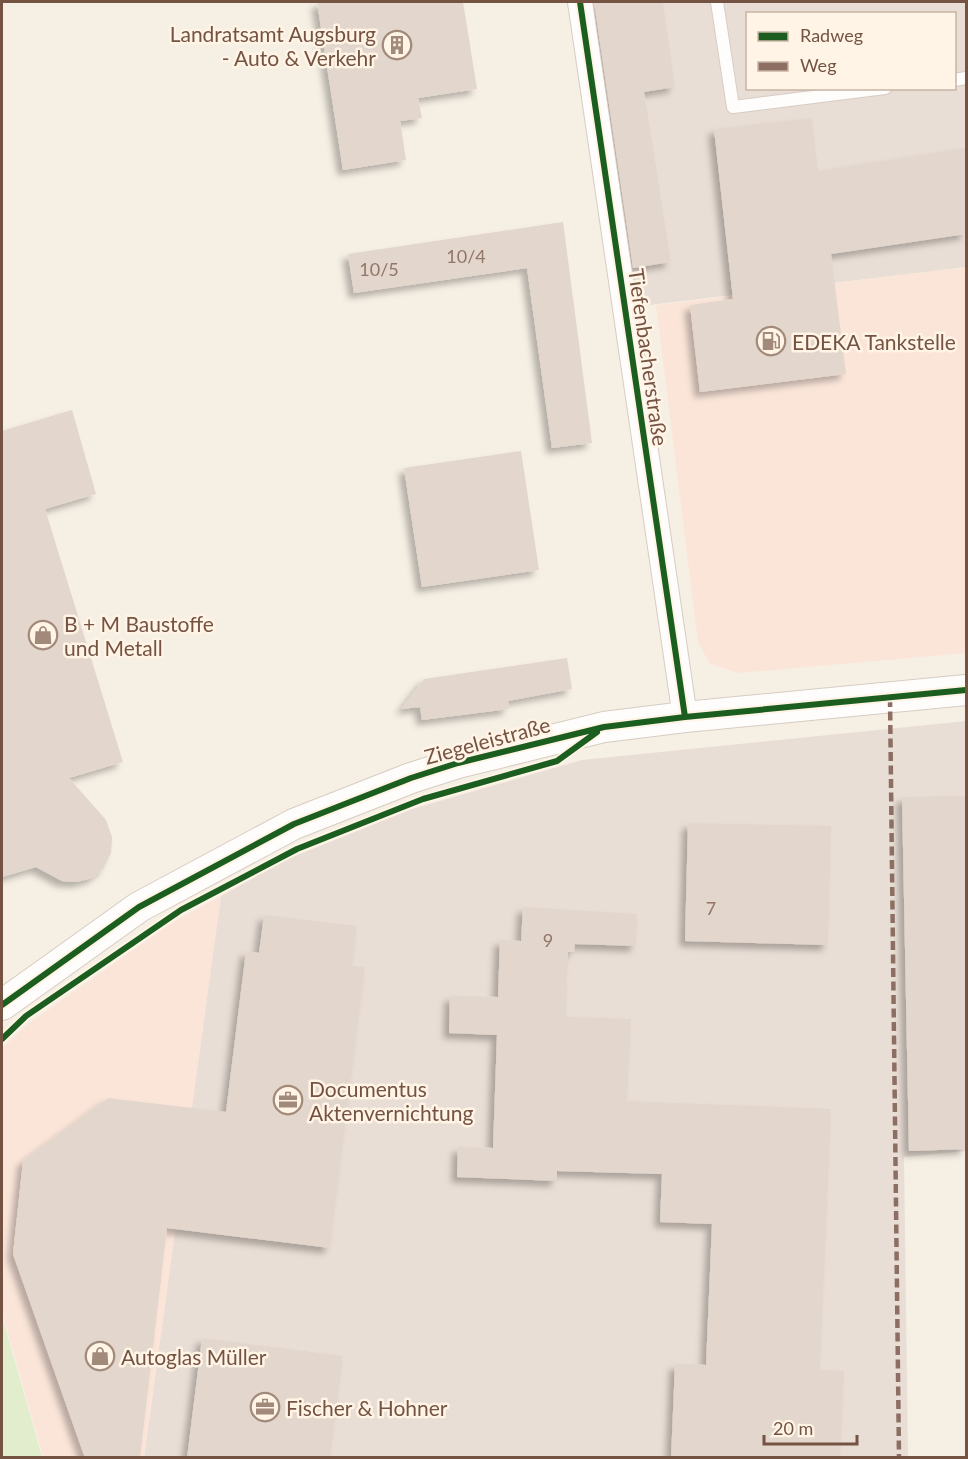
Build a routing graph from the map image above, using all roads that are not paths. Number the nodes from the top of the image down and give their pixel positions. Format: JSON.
{"nodes":[{"id":1,"x":580,"y":2,"type":"edge"},
{"id":2,"x":717,"y":2,"type":"edge"},
{"id":3,"x":869,"y":90,"type":"edge"},
{"id":4,"x":966,"y":690,"type":"edge"},
{"id":5,"x":685,"y":717,"type":"junction"},
{"id":6,"x":2,"y":1005,"type":"edge"}],
"edges":[{"from":1,"to":5,"type":"street","name":"Tiefenbacherstraße"},
{"from":2,"to":3,"type":"lane"},
{"from":4,"to":5,"type":"street","name":"Ziegeleistraße"},
{"from":5,"to":6,"type":"street","name":"Ziegeleistraße"}]}
